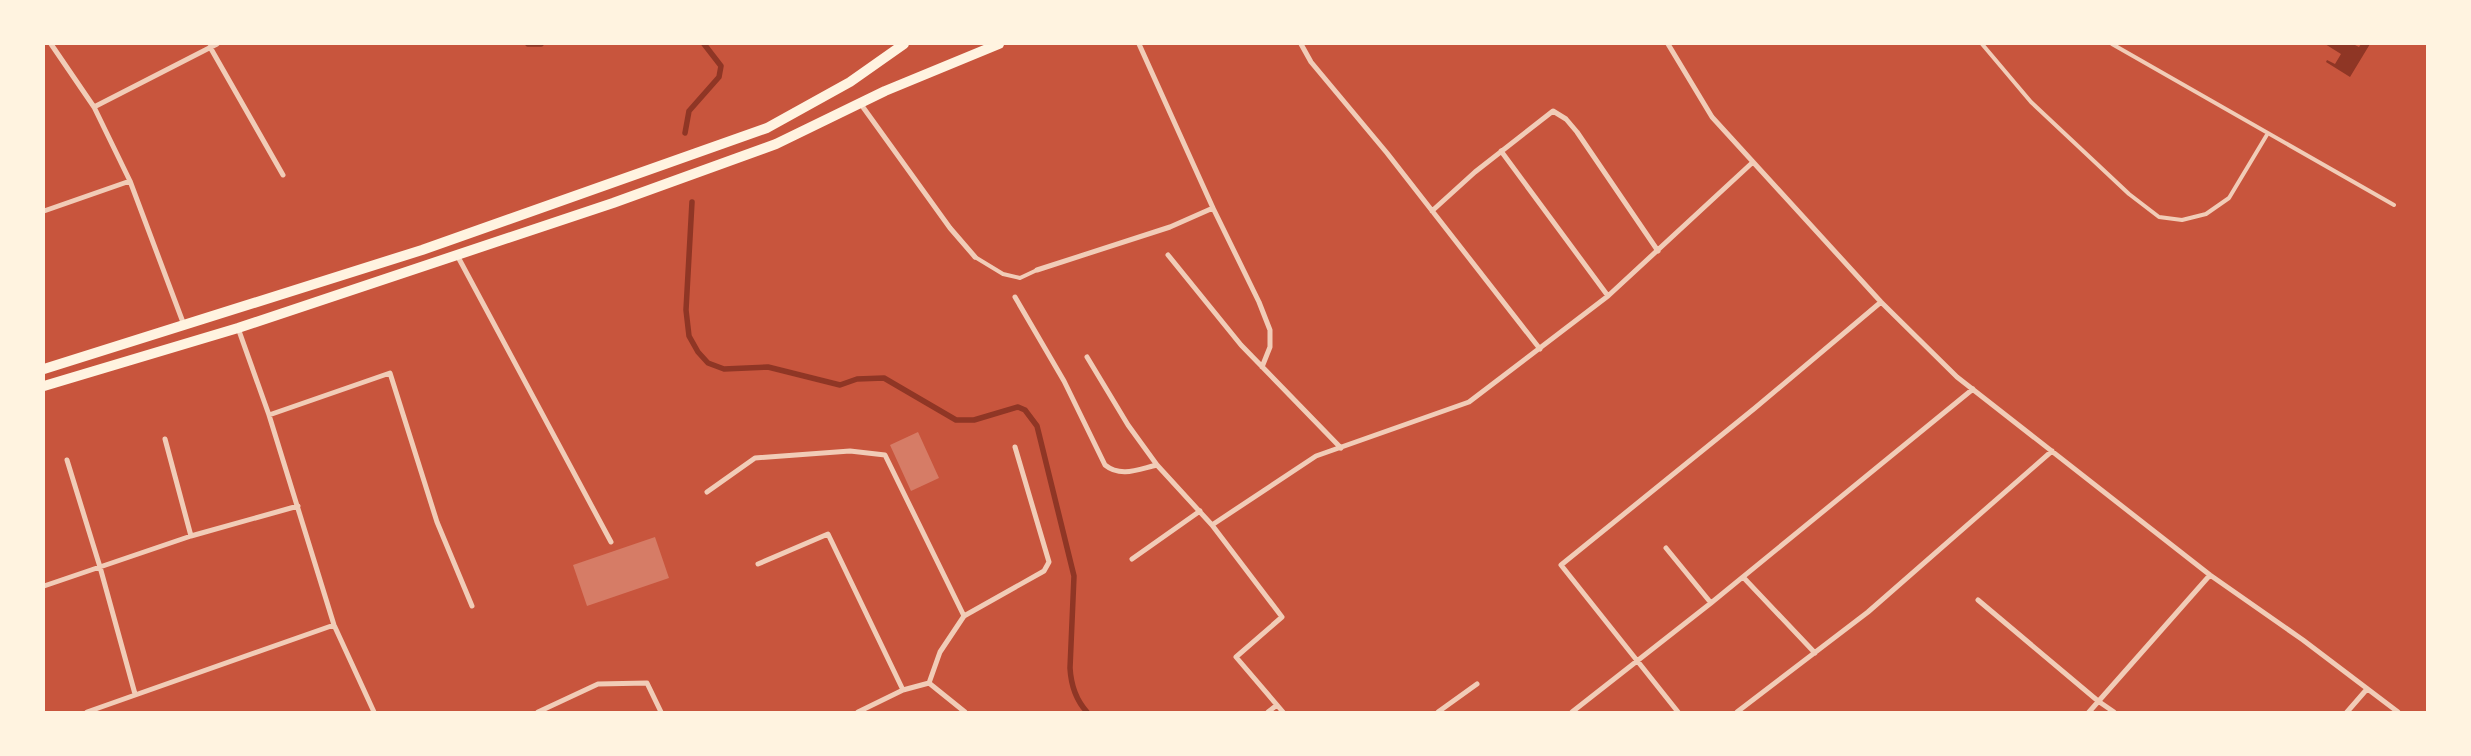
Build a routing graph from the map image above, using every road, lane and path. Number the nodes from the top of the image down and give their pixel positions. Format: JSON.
{"nodes":[{"id":1,"x":51,"y":44,"type":"edge"},
{"id":2,"x":217,"y":44,"type":"edge"},
{"id":3,"x":904,"y":44,"type":"edge"},
{"id":4,"x":999,"y":44,"type":"edge"},
{"id":5,"x":1139,"y":44,"type":"edge"},
{"id":6,"x":1301,"y":44,"type":"edge"},
{"id":7,"x":1668,"y":44,"type":"edge"},
{"id":8,"x":1982,"y":44,"type":"edge"},
{"id":9,"x":2112,"y":44,"type":"edge"},
{"id":10,"x":210,"y":47,"type":"junction"},
{"id":11,"x":860,"y":103,"type":"junction"},
{"id":12,"x":94,"y":107,"type":"junction"},
{"id":13,"x":2268,"y":133,"type":"junction"},
{"id":14,"x":1501,"y":151,"type":"junction"},
{"id":15,"x":1753,"y":162,"type":"junction"},
{"id":16,"x":283,"y":175,"type":"dead end"},
{"id":17,"x":130,"y":181,"type":"junction"},
{"id":18,"x":2394,"y":205,"type":"dead end"},
{"id":19,"x":1213,"y":208,"type":"junction"},
{"id":20,"x":1432,"y":211,"type":"junction"},
{"id":21,"x":44,"y":212,"type":"edge"},
{"id":22,"x":1658,"y":251,"type":"junction"},
{"id":23,"x":457,"y":254,"type":"junction"},
{"id":24,"x":1168,"y":255,"type":"dead end"},
{"id":25,"x":976,"y":257,"type":"joint"},
{"id":26,"x":1037,"y":270,"type":"joint"},
{"id":27,"x":1608,"y":296,"type":"junction"},
{"id":28,"x":1015,"y":297,"type":"dead end"},
{"id":29,"x":1880,"y":302,"type":"junction"},
{"id":30,"x":184,"y":325,"type":"junction"},
{"id":31,"x":238,"y":328,"type":"junction"},
{"id":32,"x":1540,"y":349,"type":"junction"},
{"id":33,"x":1087,"y":357,"type":"dead end"},
{"id":34,"x":1262,"y":367,"type":"junction"},
{"id":35,"x":44,"y":369,"type":"edge"},
{"id":36,"x":44,"y":386,"type":"edge"},
{"id":37,"x":1973,"y":390,"type":"junction"},
{"id":38,"x":269,"y":415,"type":"junction"},
{"id":39,"x":165,"y":439,"type":"dead end"},
{"id":40,"x":1015,"y":448,"type":"dead end"},
{"id":41,"x":1341,"y":448,"type":"junction"},
{"id":42,"x":2052,"y":451,"type":"junction"},
{"id":43,"x":67,"y":460,"type":"dead end"},
{"id":44,"x":1157,"y":465,"type":"junction"},
{"id":45,"x":707,"y":492,"type":"dead end"},
{"id":46,"x":298,"y":506,"type":"junction"},
{"id":47,"x":1200,"y":512,"type":"junction"},
{"id":48,"x":1212,"y":525,"type":"junction"},
{"id":49,"x":190,"y":536,"type":"junction"},
{"id":50,"x":611,"y":542,"type":"dead end"},
{"id":51,"x":1666,"y":548,"type":"dead end"},
{"id":52,"x":1132,"y":559,"type":"dead end"},
{"id":53,"x":758,"y":564,"type":"dead end"},
{"id":54,"x":100,"y":567,"type":"junction"},
{"id":55,"x":2210,"y":575,"type":"junction"},
{"id":56,"x":1743,"y":577,"type":"junction"},
{"id":57,"x":44,"y":586,"type":"edge"},
{"id":58,"x":1978,"y":600,"type":"dead end"},
{"id":59,"x":1711,"y":603,"type":"junction"},
{"id":60,"x":472,"y":606,"type":"dead end"},
{"id":61,"x":964,"y":616,"type":"junction"},
{"id":62,"x":334,"y":625,"type":"junction"},
{"id":63,"x":1814,"y":653,"type":"junction"},
{"id":64,"x":1638,"y":660,"type":"junction"},
{"id":65,"x":929,"y":683,"type":"junction"},
{"id":66,"x":1477,"y":684,"type":"dead end"},
{"id":67,"x":2367,"y":689,"type":"junction"},
{"id":68,"x":903,"y":690,"type":"junction"},
{"id":69,"x":135,"y":694,"type":"junction"},
{"id":70,"x":2098,"y":701,"type":"junction"},
{"id":71,"x":1277,"y":705,"type":"junction"},
{"id":72,"x":87,"y":712,"type":"edge"},
{"id":73,"x":374,"y":712,"type":"edge"},
{"id":74,"x":538,"y":712,"type":"edge"},
{"id":75,"x":661,"y":712,"type":"edge"},
{"id":76,"x":858,"y":712,"type":"edge"},
{"id":77,"x":966,"y":712,"type":"edge"},
{"id":78,"x":1268,"y":712,"type":"edge"},
{"id":79,"x":1283,"y":712,"type":"edge"},
{"id":80,"x":1438,"y":712,"type":"edge"},
{"id":81,"x":1572,"y":712,"type":"edge"},
{"id":82,"x":1678,"y":712,"type":"edge"},
{"id":83,"x":1737,"y":712,"type":"edge"},
{"id":84,"x":2089,"y":712,"type":"edge"},
{"id":85,"x":2114,"y":712,"type":"edge"},
{"id":86,"x":2347,"y":712,"type":"edge"},
{"id":87,"x":2398,"y":712,"type":"edge"}],
"edges":[{"from":1,"to":12,"type":"street"},
{"from":2,"to":10,"type":"street"},
{"from":3,"to":30,"type":"main road"},
{"from":4,"to":11,"type":"main road"},
{"from":5,"to":19,"type":"street"},
{"from":6,"to":20,"type":"street"},
{"from":7,"to":15,"type":"street"},
{"from":8,"to":13,"type":"lane"},
{"from":9,"to":13,"type":"lane"},
{"from":10,"to":12,"type":"street"},
{"from":10,"to":16,"type":"street"},
{"from":11,"to":23,"type":"main road"},
{"from":11,"to":25,"type":"street"},
{"from":12,"to":17,"type":"street"},
{"from":13,"to":18,"type":"lane"},
{"from":14,"to":20,"type":"street"},
{"from":14,"to":22,"type":"street"},
{"from":14,"to":27,"type":"street"},
{"from":15,"to":22,"type":"street"},
{"from":15,"to":29,"type":"street"},
{"from":17,"to":21,"type":"street"},
{"from":17,"to":30,"type":"street"},
{"from":19,"to":26,"type":"street"},
{"from":19,"to":34,"type":"street"},
{"from":20,"to":32,"type":"street"},
{"from":22,"to":27,"type":"street"},
{"from":23,"to":31,"type":"main road"},
{"from":23,"to":50,"type":"street"},
{"from":24,"to":34,"type":"street"},
{"from":25,"to":26,"type":"lane"},
{"from":27,"to":32,"type":"street"},
{"from":28,"to":44,"type":"street"},
{"from":29,"to":37,"type":"street"},
{"from":29,"to":64,"type":"street"},
{"from":30,"to":35,"type":"main road"},
{"from":31,"to":36,"type":"main road"},
{"from":31,"to":38,"type":"street"},
{"from":32,"to":41,"type":"street"},
{"from":33,"to":44,"type":"street"},
{"from":34,"to":41,"type":"street"},
{"from":37,"to":42,"type":"street"},
{"from":37,"to":56,"type":"street"},
{"from":38,"to":46,"type":"street"},
{"from":38,"to":60,"type":"street"},
{"from":39,"to":49,"type":"street"},
{"from":40,"to":61,"type":"street"},
{"from":41,"to":48,"type":"street"},
{"from":42,"to":55,"type":"street"},
{"from":42,"to":63,"type":"street"},
{"from":43,"to":54,"type":"street"},
{"from":44,"to":47,"type":"street"},
{"from":45,"to":61,"type":"street"},
{"from":46,"to":49,"type":"street"},
{"from":46,"to":62,"type":"street"},
{"from":47,"to":48,"type":"street"},
{"from":47,"to":52,"type":"street"},
{"from":48,"to":71,"type":"street"},
{"from":49,"to":54,"type":"street"},
{"from":51,"to":59,"type":"street"},
{"from":53,"to":68,"type":"street"},
{"from":54,"to":57,"type":"street"},
{"from":54,"to":69,"type":"street"},
{"from":55,"to":67,"type":"street"},
{"from":55,"to":70,"type":"street"},
{"from":56,"to":59,"type":"street"},
{"from":56,"to":63,"type":"street"},
{"from":58,"to":70,"type":"street"},
{"from":59,"to":64,"type":"street"},
{"from":61,"to":65,"type":"street"},
{"from":62,"to":69,"type":"street"},
{"from":62,"to":73,"type":"street"},
{"from":63,"to":83,"type":"street"},
{"from":64,"to":81,"type":"street"},
{"from":64,"to":82,"type":"street"},
{"from":65,"to":68,"type":"street"},
{"from":65,"to":77,"type":"street"},
{"from":66,"to":80,"type":"street"},
{"from":67,"to":86,"type":"street"},
{"from":67,"to":87,"type":"street"},
{"from":68,"to":76,"type":"street"},
{"from":69,"to":72,"type":"street"},
{"from":70,"to":84,"type":"street"},
{"from":70,"to":85,"type":"street"},
{"from":71,"to":78,"type":"street"},
{"from":71,"to":79,"type":"street"},
{"from":74,"to":75,"type":"street"}]}
